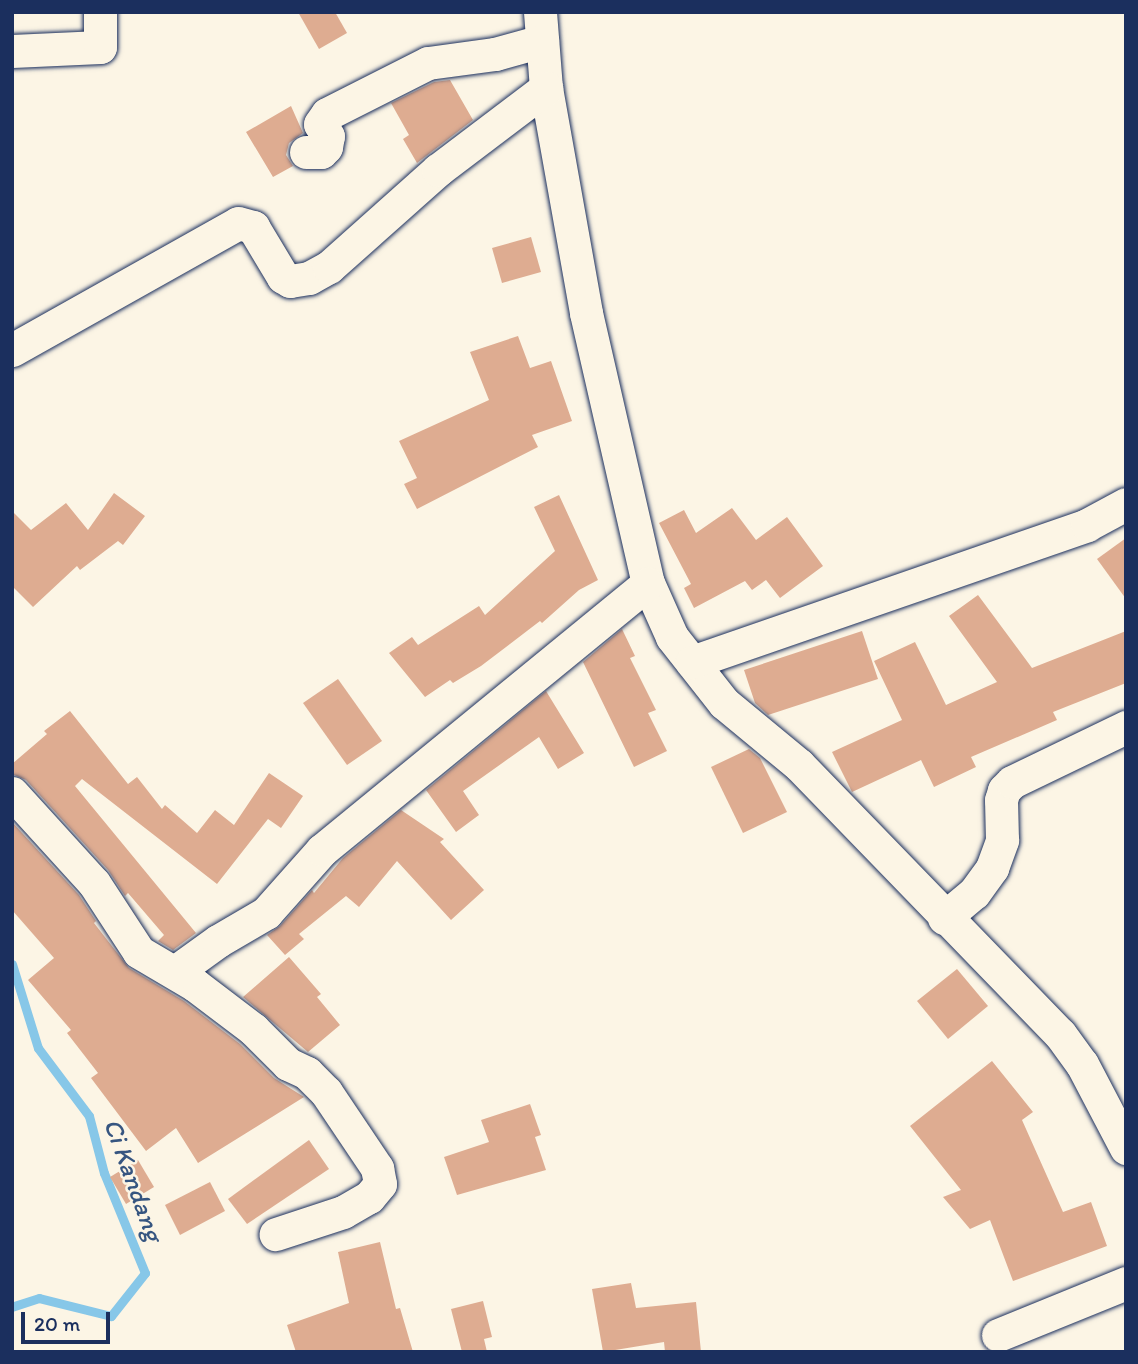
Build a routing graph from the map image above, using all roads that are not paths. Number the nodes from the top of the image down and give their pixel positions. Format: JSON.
{"nodes":[{"id":1,"x":100,"y":12,"type":"edge"},
{"id":2,"x":541,"y":27,"type":"edge"},
{"id":3,"x":12,"y":51,"type":"edge"},
{"id":4,"x":546,"y":88,"type":"junction"},
{"id":5,"x":306,"y":152,"type":"dead end"},
{"id":6,"x":12,"y":350,"type":"edge"},
{"id":7,"x":1126,"y":504,"type":"edge"},
{"id":8,"x":649,"y":583,"type":"junction"},
{"id":9,"x":692,"y":662,"type":"junction"},
{"id":10,"x":1126,"y":727,"type":"edge"},
{"id":11,"x":12,"y":793,"type":"edge"},
{"id":12,"x":944,"y":918,"type":"junction"},
{"id":13,"x":175,"y":972,"type":"junction"},
{"id":14,"x":1126,"y":1148,"type":"edge"},
{"id":15,"x":276,"y":1234,"type":"dead end"},
{"id":16,"x":1126,"y":1283,"type":"edge"},
{"id":17,"x":998,"y":1335,"type":"dead end"}],
"edges":[{"from":1,"to":3,"type":"street"},
{"from":2,"to":4,"type":"street"},
{"from":2,"to":5,"type":"street"},
{"from":4,"to":6,"type":"street"},
{"from":4,"to":8,"type":"street"},
{"from":7,"to":9,"type":"street"},
{"from":8,"to":9,"type":"street"},
{"from":8,"to":13,"type":"street"},
{"from":9,"to":12,"type":"street"},
{"from":10,"to":12,"type":"street"},
{"from":11,"to":13,"type":"street"},
{"from":12,"to":14,"type":"street"},
{"from":13,"to":15,"type":"street"},
{"from":16,"to":17,"type":"street"}]}
